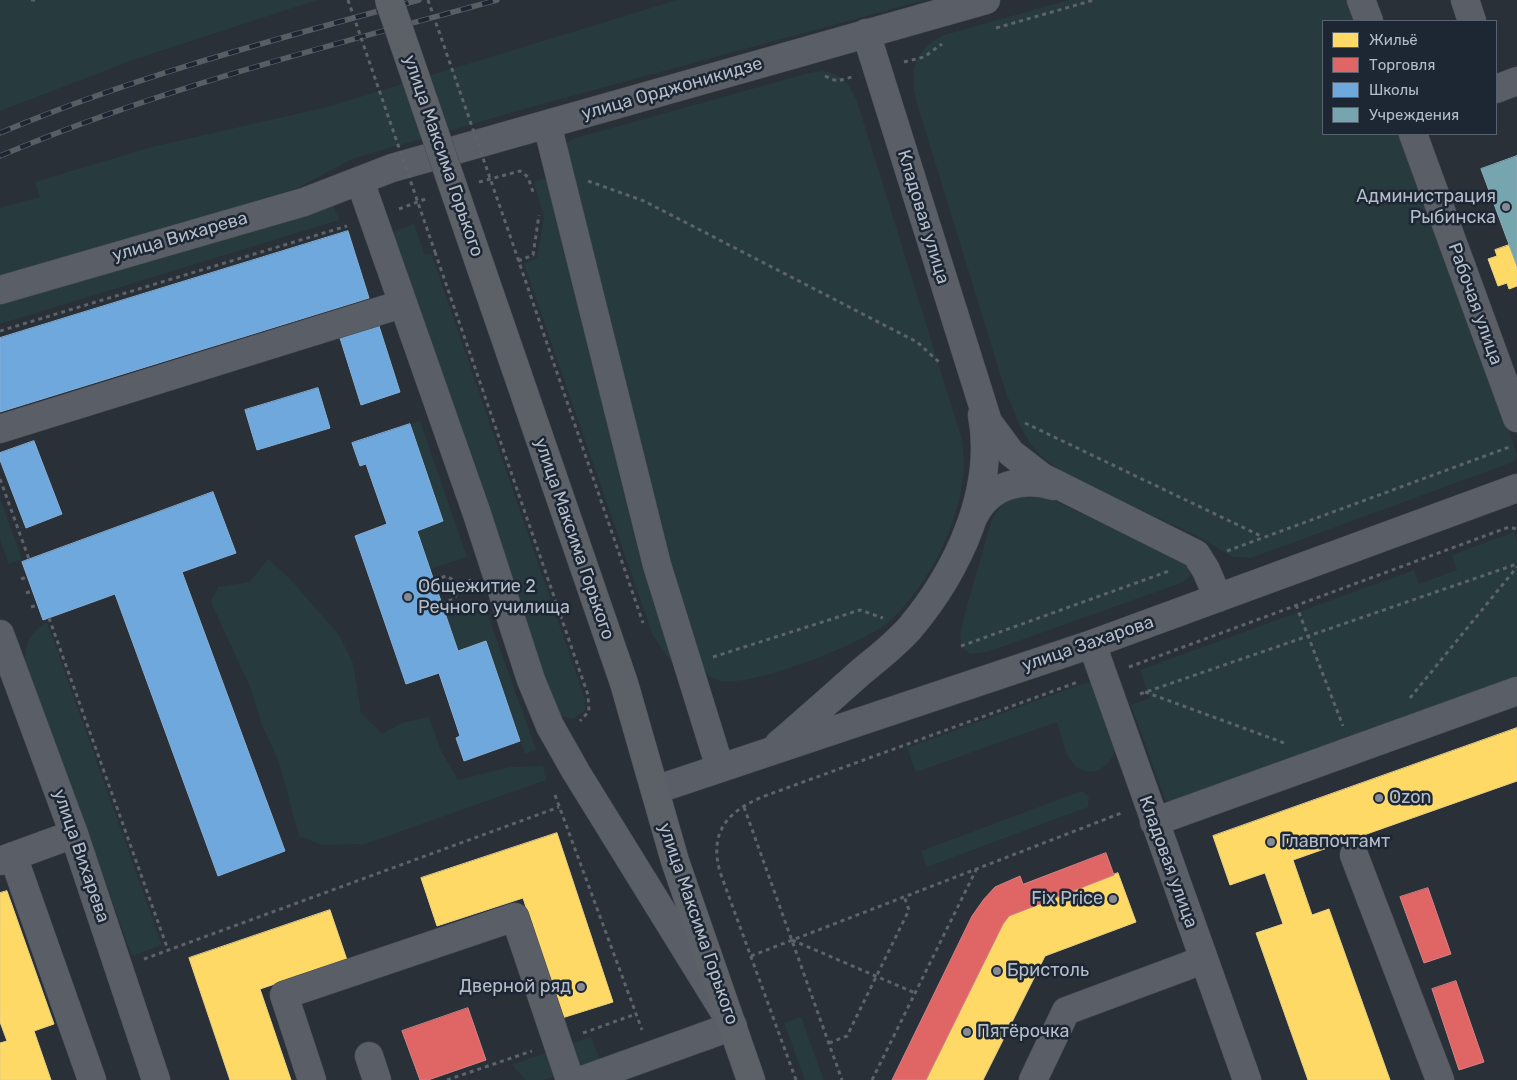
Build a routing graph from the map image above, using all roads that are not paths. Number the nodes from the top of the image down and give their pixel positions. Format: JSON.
{"nodes":[{"id":1,"x":389,"y":0,"type":"edge"},
{"id":2,"x":986,"y":0,"type":"edge"},
{"id":3,"x":1361,"y":0,"type":"edge"},
{"id":4,"x":1465,"y":0,"type":"edge"},
{"id":5,"x":1370,"y":20,"type":"edge"},
{"id":6,"x":1472,"y":20,"type":"edge"},
{"id":7,"x":866,"y":33,"type":"junction"},
{"id":8,"x":547,"y":124,"type":"junction"},
{"id":9,"x":1412,"y":135,"type":"edge"},
{"id":10,"x":360,"y":181,"type":"junction"},
{"id":11,"x":0,"y":290,"type":"edge"},
{"id":12,"x":402,"y":304,"type":"junction"},
{"id":13,"x":980,"y":401,"type":"junction"},
{"id":14,"x":1517,"y":418,"type":"edge"},
{"id":15,"x":0,"y":429,"type":"edge"},
{"id":16,"x":1061,"y":488,"type":"junction"},
{"id":17,"x":1517,"y":488,"type":"edge"},
{"id":18,"x":970,"y":524,"type":"junction"},
{"id":19,"x":1218,"y":598,"type":"junction"},
{"id":20,"x":0,"y":634,"type":"edge"},
{"id":21,"x":1092,"y":644,"type":"junction"},
{"id":22,"x":1517,"y":691,"type":"edge"},
{"id":23,"x":769,"y":752,"type":"junction"},
{"id":24,"x":720,"y":768,"type":"junction"},
{"id":25,"x":655,"y":790,"type":"junction"},
{"id":26,"x":1154,"y":822,"type":"junction"},
{"id":27,"x":74,"y":834,"type":"junction"},
{"id":28,"x":1354,"y":855,"type":"dead end"},
{"id":29,"x":6,"y":859,"type":"edge"},
{"id":30,"x":1203,"y":960,"type":"junction"},
{"id":31,"x":733,"y":1026,"type":"junction"},
{"id":32,"x":92,"y":1080,"type":"edge"},
{"id":33,"x":156,"y":1080,"type":"edge"},
{"id":34,"x":312,"y":1080,"type":"edge"},
{"id":35,"x":570,"y":1080,"type":"edge"},
{"id":36,"x":583,"y":1080,"type":"edge"},
{"id":37,"x":751,"y":1080,"type":"edge"},
{"id":38,"x":1033,"y":1080,"type":"edge"},
{"id":39,"x":1247,"y":1080,"type":"edge"},
{"id":40,"x":1440,"y":1080,"type":"edge"}],
"edges":[{"from":1,"to":25,"type":"main road","name":"улица Максима Горького","bridge":true},
{"from":2,"to":7,"type":"street","name":"улица Орджоникидзе"},
{"from":3,"to":5,"type":"street"},
{"from":4,"to":6,"type":"street"},
{"from":7,"to":8,"type":"street","name":"улица Орджоникидзе"},
{"from":7,"to":13,"type":"street","name":"Кладовая улица"},
{"from":8,"to":10,"type":"street","name":"улица Орджоникидзе"},
{"from":8,"to":24,"type":"street"},
{"from":9,"to":14,"type":"street","name":"Рабочая улица"},
{"from":10,"to":11,"type":"street","name":"улица Вихарева"},
{"from":10,"to":12,"type":"street"},
{"from":12,"to":15,"type":"street"},
{"from":12,"to":31,"type":"street"},
{"from":13,"to":16,"type":"street"},
{"from":13,"to":18,"type":"street"},
{"from":16,"to":18,"type":"street"},
{"from":16,"to":19,"type":"street"},
{"from":17,"to":19,"type":"street","name":"улица Захарова"},
{"from":18,"to":23,"type":"street"},
{"from":19,"to":21,"type":"street","name":"улица Захарова"},
{"from":20,"to":27,"type":"street","name":"улица Вихарева"},
{"from":21,"to":23,"type":"street","name":"улица Захарова"},
{"from":21,"to":26,"type":"street","name":"Кладовая улица"},
{"from":22,"to":26,"type":"street"},
{"from":23,"to":24,"type":"street","name":"улица Захарова"},
{"from":24,"to":25,"type":"street","name":"улица Захарова"},
{"from":25,"to":31,"type":"main road","name":"улица Максима Горького"},
{"from":26,"to":30,"type":"street","name":"Кладовая улица"},
{"from":27,"to":29,"type":"street"},
{"from":27,"to":33,"type":"street","name":"улица Вихарева"},
{"from":28,"to":40,"type":"street"},
{"from":29,"to":32,"type":"street"},
{"from":30,"to":38,"type":"street"},
{"from":30,"to":39,"type":"street","name":"Кладовая улица"},
{"from":31,"to":36,"type":"street"},
{"from":31,"to":37,"type":"main road","name":"улица Максима Горького"},
{"from":34,"to":35,"type":"street"}]}
